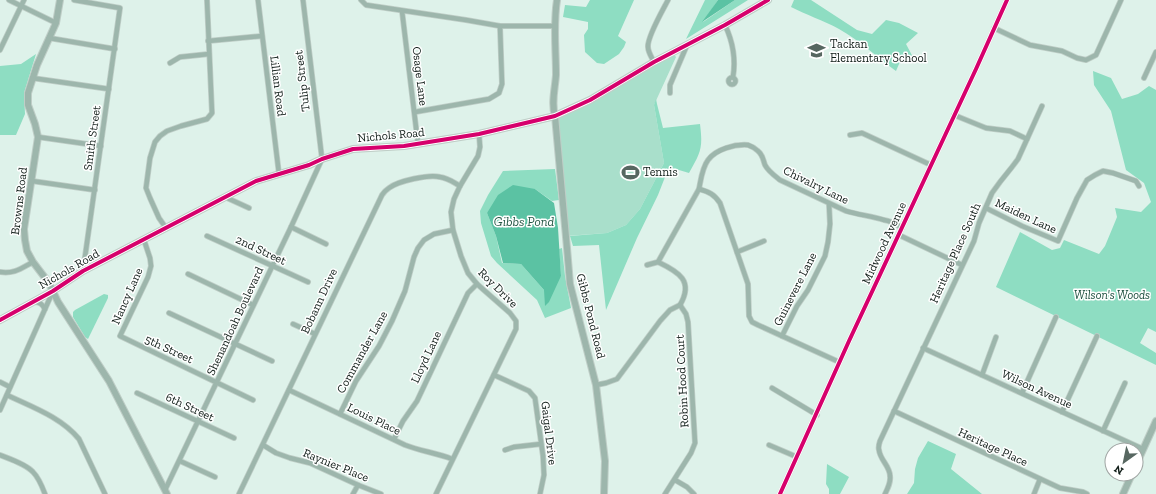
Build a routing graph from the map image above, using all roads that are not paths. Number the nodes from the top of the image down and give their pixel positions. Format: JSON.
{"nodes":[{"id":1,"x":9,"y":0,"type":"edge"},
{"id":2,"x":24,"y":0,"type":"edge"},
{"id":3,"x":60,"y":0,"type":"edge"},
{"id":4,"x":74,"y":0,"type":"edge"},
{"id":5,"x":207,"y":0,"type":"edge"},
{"id":6,"x":258,"y":0,"type":"edge"},
{"id":7,"x":303,"y":0,"type":"edge"},
{"id":8,"x":361,"y":0,"type":"edge"},
{"id":9,"x":557,"y":0,"type":"edge"},
{"id":10,"x":668,"y":0,"type":"edge"},
{"id":11,"x":768,"y":0,"type":"edge"},
{"id":12,"x":1007,"y":0,"type":"edge"},
{"id":13,"x":1121,"y":0,"type":"edge"},
{"id":14,"x":21,"y":6,"type":"junction"},
{"id":15,"x":402,"y":11,"type":"junction"},
{"id":16,"x":56,"y":23,"type":"junction"},
{"id":17,"x":725,"y":25,"type":"junction"},
{"id":18,"x":500,"y":26,"type":"junction"},
{"id":19,"x":554,"y":26,"type":"junction"},
{"id":20,"x":994,"y":28,"type":"junction"},
{"id":21,"x":262,"y":36,"type":"junction"},
{"id":22,"x":49,"y":38,"type":"junction"},
{"id":23,"x":208,"y":41,"type":"junction"},
{"id":24,"x":687,"y":45,"type":"junction"},
{"id":25,"x":115,"y":49,"type":"junction"},
{"id":26,"x":0,"y":50,"type":"edge"},
{"id":27,"x":1156,"y":52,"type":"edge"},
{"id":28,"x":209,"y":54,"type":"junction"},
{"id":29,"x":170,"y":62,"type":"dead end"},
{"id":30,"x":654,"y":62,"type":"junction"},
{"id":31,"x":733,"y":77,"type":"dead end"},
{"id":32,"x":32,"y":78,"type":"junction"},
{"id":33,"x":1144,"y":78,"type":"dead end"},
{"id":34,"x":109,"y":89,"type":"junction"},
{"id":35,"x":670,"y":93,"type":"dead end"},
{"id":36,"x":1042,"y":106,"type":"dead end"},
{"id":37,"x":415,"y":112,"type":"junction"},
{"id":38,"x":954,"y":115,"type":"junction"},
{"id":39,"x":554,"y":116,"type":"junction"},
{"id":40,"x":479,"y":134,"type":"junction"},
{"id":41,"x":850,"y":135,"type":"dead end"},
{"id":42,"x":38,"y":137,"type":"junction"},
{"id":43,"x":1026,"y":139,"type":"junction"},
{"id":44,"x":418,"y":144,"type":"junction"},
{"id":45,"x":101,"y":146,"type":"junction"},
{"id":46,"x":322,"y":159,"type":"junction"},
{"id":47,"x":930,"y":165,"type":"junction"},
{"id":48,"x":279,"y":174,"type":"junction"},
{"id":49,"x":32,"y":181,"type":"junction"},
{"id":50,"x":460,"y":186,"type":"junction"},
{"id":51,"x":1139,"y":186,"type":"dead end"},
{"id":52,"x":699,"y":189,"type":"junction"},
{"id":53,"x":95,"y":190,"type":"junction"},
{"id":54,"x":226,"y":197,"type":"junction"},
{"id":55,"x":829,"y":204,"type":"junction"},
{"id":56,"x":249,"y":208,"type":"dead end"},
{"id":57,"x":986,"y":208,"type":"junction"},
{"id":58,"x":291,"y":227,"type":"junction"},
{"id":59,"x":166,"y":228,"type":"junction"},
{"id":60,"x":902,"y":228,"type":"junction"},
{"id":61,"x":453,"y":230,"type":"junction"},
{"id":62,"x":207,"y":236,"type":"dead end"},
{"id":63,"x":898,"y":236,"type":"junction"},
{"id":64,"x":144,"y":240,"type":"junction"},
{"id":65,"x":764,"y":241,"type":"dead end"},
{"id":66,"x":326,"y":244,"type":"dead end"},
{"id":67,"x":737,"y":252,"type":"junction"},
{"id":68,"x":33,"y":262,"type":"junction"},
{"id":69,"x":658,"y":262,"type":"junction"},
{"id":70,"x":647,"y":265,"type":"dead end"},
{"id":71,"x":962,"y":265,"type":"junction"},
{"id":72,"x":272,"y":266,"type":"junction"},
{"id":73,"x":83,"y":271,"type":"junction"},
{"id":74,"x":0,"y":272,"type":"edge"},
{"id":75,"x":188,"y":274,"type":"dead end"},
{"id":76,"x":308,"y":282,"type":"dead end"},
{"id":77,"x":477,"y":284,"type":"junction"},
{"id":78,"x":53,"y":291,"type":"junction"},
{"id":79,"x":33,"y":301,"type":"junction"},
{"id":80,"x":253,"y":305,"type":"junction"},
{"id":81,"x":680,"y":305,"type":"junction"},
{"id":82,"x":45,"y":309,"type":"junction"},
{"id":83,"x":169,"y":313,"type":"dead end"},
{"id":84,"x":1056,"y":317,"type":"dead end"},
{"id":85,"x":0,"y":320,"type":"edge"},
{"id":86,"x":293,"y":324,"type":"dead end"},
{"id":87,"x":315,"y":334,"type":"junction"},
{"id":88,"x":120,"y":336,"type":"joint"},
{"id":89,"x":782,"y":336,"type":"junction"},
{"id":90,"x":1097,"y":336,"type":"dead end"},
{"id":91,"x":996,"y":337,"type":"dead end"},
{"id":92,"x":235,"y":344,"type":"junction"},
{"id":93,"x":923,"y":348,"type":"junction"},
{"id":94,"x":272,"y":361,"type":"dead end"},
{"id":95,"x":839,"y":362,"type":"junction"},
{"id":96,"x":494,"y":375,"type":"junction"},
{"id":97,"x":982,"y":375,"type":"junction"},
{"id":98,"x":0,"y":382,"type":"edge"},
{"id":99,"x":217,"y":382,"type":"junction"},
{"id":100,"x":1125,"y":383,"type":"dead end"},
{"id":101,"x":596,"y":385,"type":"junction"},
{"id":102,"x":10,"y":387,"type":"junction"},
{"id":103,"x":772,"y":388,"type":"dead end"},
{"id":104,"x":289,"y":390,"type":"junction"},
{"id":105,"x":137,"y":393,"type":"dead end"},
{"id":106,"x":1022,"y":393,"type":"junction"},
{"id":107,"x":7,"y":395,"type":"junction"},
{"id":108,"x":254,"y":400,"type":"dead end"},
{"id":109,"x":0,"y":410,"type":"edge"},
{"id":110,"x":894,"y":411,"type":"junction"},
{"id":111,"x":1062,"y":412,"type":"junction"},
{"id":112,"x":340,"y":414,"type":"junction"},
{"id":113,"x":817,"y":415,"type":"junction"},
{"id":114,"x":1156,"y":421,"type":"edge"},
{"id":115,"x":198,"y":422,"type":"junction"},
{"id":116,"x":1103,"y":431,"type":"junction"},
{"id":117,"x":234,"y":438,"type":"dead end"},
{"id":118,"x":394,"y":439,"type":"junction"},
{"id":119,"x":1126,"y":442,"type":"edge"},
{"id":120,"x":541,"y":444,"type":"junction"},
{"id":121,"x":262,"y":445,"type":"junction"},
{"id":122,"x":769,"y":445,"type":"dead end"},
{"id":123,"x":1144,"y":448,"type":"edge"},
{"id":124,"x":505,"y":450,"type":"dead end"},
{"id":125,"x":0,"y":455,"type":"edge"},
{"id":126,"x":797,"y":458,"type":"junction"},
{"id":127,"x":452,"y":459,"type":"junction"},
{"id":128,"x":180,"y":460,"type":"junction"},
{"id":129,"x":215,"y":477,"type":"dead end"},
{"id":130,"x":1040,"y":479,"type":"junction"},
{"id":131,"x":674,"y":480,"type":"junction"},
{"id":132,"x":1128,"y":482,"type":"edge"},
{"id":133,"x":358,"y":485,"type":"junction"},
{"id":134,"x":166,"y":492,"type":"edge"},
{"id":135,"x":45,"y":494,"type":"edge"},
{"id":136,"x":105,"y":494,"type":"edge"},
{"id":137,"x":239,"y":494,"type":"edge"},
{"id":138,"x":353,"y":494,"type":"edge"},
{"id":139,"x":381,"y":494,"type":"edge"},
{"id":140,"x":436,"y":494,"type":"edge"},
{"id":141,"x":540,"y":494,"type":"edge"},
{"id":142,"x":604,"y":494,"type":"edge"},
{"id":143,"x":665,"y":494,"type":"edge"},
{"id":144,"x":694,"y":494,"type":"edge"},
{"id":145,"x":780,"y":494,"type":"edge"},
{"id":146,"x":885,"y":494,"type":"edge"},
{"id":147,"x":1034,"y":494,"type":"edge"},
{"id":148,"x":1086,"y":494,"type":"edge"},
{"id":149,"x":1123,"y":494,"type":"edge"}],
"edges":[{"from":1,"to":14,"type":"street"},
{"from":2,"to":14,"type":"street"},
{"from":3,"to":16,"type":"street","name":"Browns Road"},
{"from":4,"to":25,"type":"street","name":"Smith Street"},
{"from":5,"to":23,"type":"street"},
{"from":6,"to":21,"type":"street","name":"Lillian Road"},
{"from":7,"to":46,"type":"street","name":"Tulip Street"},
{"from":8,"to":15,"type":"street"},
{"from":9,"to":19,"type":"street","name":"Gibbs Pond Road"},
{"from":10,"to":30,"type":"street"},
{"from":11,"to":17,"type":"street","name":"Nichols Road"},
{"from":12,"to":20,"type":"street","name":"Midwood Avenue"},
{"from":13,"to":20,"type":"street"},
{"from":14,"to":16,"type":"street"},
{"from":14,"to":26,"type":"street"},
{"from":15,"to":18,"type":"street"},
{"from":15,"to":37,"type":"street","name":"Osage Lane"},
{"from":16,"to":22,"type":"street","name":"Browns Road"},
{"from":17,"to":24,"type":"street","name":"Nichols Road"},
{"from":17,"to":31,"type":"street"},
{"from":18,"to":19,"type":"street"},
{"from":18,"to":37,"type":"street"},
{"from":19,"to":39,"type":"street","name":"Gibbs Pond Road"},
{"from":20,"to":38,"type":"street","name":"Midwood Avenue"},
{"from":21,"to":23,"type":"street"},
{"from":21,"to":48,"type":"street","name":"Lillian Road"},
{"from":22,"to":25,"type":"street"},
{"from":22,"to":32,"type":"street","name":"Browns Road"},
{"from":23,"to":28,"type":"street"},
{"from":24,"to":30,"type":"street","name":"Nichols Road"},
{"from":24,"to":35,"type":"street"},
{"from":25,"to":34,"type":"street","name":"Smith Street"},
{"from":27,"to":33,"type":"street"},
{"from":28,"to":29,"type":"street"},
{"from":28,"to":59,"type":"street"},
{"from":30,"to":39,"type":"street","name":"Nichols Road"},
{"from":32,"to":34,"type":"street"},
{"from":32,"to":42,"type":"street","name":"Browns Road"},
{"from":34,"to":45,"type":"street","name":"Smith Street"},
{"from":36,"to":43,"type":"street","name":"Heritage Place South"},
{"from":37,"to":44,"type":"street","name":"Osage Lane"},
{"from":38,"to":43,"type":"street"},
{"from":38,"to":47,"type":"street","name":"Midwood Avenue"},
{"from":39,"to":40,"type":"street","name":"Nichols Road"},
{"from":39,"to":101,"type":"street","name":"Gibbs Pond Road"},
{"from":40,"to":44,"type":"street","name":"Nichols Road"},
{"from":40,"to":50,"type":"street","name":"Roy Drive"},
{"from":41,"to":47,"type":"street"},
{"from":42,"to":45,"type":"street"},
{"from":42,"to":49,"type":"street","name":"Browns Road"},
{"from":43,"to":57,"type":"street","name":"Heritage Place South"},
{"from":44,"to":46,"type":"street","name":"Nichols Road"},
{"from":45,"to":53,"type":"street","name":"Smith Street"},
{"from":46,"to":48,"type":"street","name":"Nichols Road"},
{"from":46,"to":58,"type":"street","name":"Shenandoah Boulevard"},
{"from":47,"to":60,"type":"street","name":"Midwood Avenue"},
{"from":48,"to":54,"type":"street","name":"Nichols Road"},
{"from":49,"to":53,"type":"street"},
{"from":49,"to":68,"type":"street","name":"Browns Road"},
{"from":50,"to":61,"type":"street","name":"Roy Drive"},
{"from":50,"to":87,"type":"street","name":"Bobann Drive"},
{"from":51,"to":57,"type":"street","name":"Maiden Lane"},
{"from":52,"to":55,"type":"street","name":"Chivalry Lane"},
{"from":52,"to":67,"type":"street"},
{"from":52,"to":69,"type":"street","name":"Chivalry Lane"},
{"from":53,"to":73,"type":"street","name":"Smith Street"},
{"from":54,"to":56,"type":"street"},
{"from":54,"to":59,"type":"street","name":"Nichols Road"},
{"from":55,"to":60,"type":"street","name":"Chivalry Lane"},
{"from":55,"to":89,"type":"street","name":"Guinevere Lane"},
{"from":57,"to":71,"type":"street","name":"Heritage Place South"},
{"from":58,"to":66,"type":"street"},
{"from":58,"to":72,"type":"street","name":"Shenandoah Boulevard"},
{"from":59,"to":64,"type":"street","name":"Nichols Road"},
{"from":60,"to":63,"type":"street","name":"Midwood Avenue"},
{"from":61,"to":77,"type":"street","name":"Roy Drive"},
{"from":61,"to":112,"type":"street","name":"Commander Lane"},
{"from":62,"to":72,"type":"street","name":"2nd Street"},
{"from":63,"to":71,"type":"street"},
{"from":63,"to":95,"type":"street","name":"Midwood Avenue"},
{"from":64,"to":73,"type":"street","name":"Nichols Road"},
{"from":64,"to":88,"type":"street","name":"Nancy Lane"},
{"from":65,"to":67,"type":"street"},
{"from":67,"to":89,"type":"street"},
{"from":68,"to":74,"type":"street"},
{"from":68,"to":78,"type":"street","name":"Browns Road"},
{"from":69,"to":70,"type":"street"},
{"from":69,"to":81,"type":"street"},
{"from":71,"to":93,"type":"street","name":"Heritage Place South"},
{"from":72,"to":76,"type":"street","name":"2nd Street"},
{"from":72,"to":80,"type":"street","name":"Shenandoah Boulevard"},
{"from":73,"to":78,"type":"street","name":"Nichols Road"},
{"from":75,"to":80,"type":"street"},
{"from":77,"to":96,"type":"street","name":"Roy Drive"},
{"from":77,"to":118,"type":"street","name":"Lloyd Lane"},
{"from":78,"to":79,"type":"street","name":"Nichols Road"},
{"from":78,"to":82,"type":"street"},
{"from":78,"to":134,"type":"street","name":"Browns Road"},
{"from":79,"to":82,"type":"street"},
{"from":79,"to":85,"type":"street","name":"Nichols Road"},
{"from":80,"to":92,"type":"street","name":"Shenandoah Boulevard"},
{"from":81,"to":101,"type":"street"},
{"from":81,"to":131,"type":"street","name":"Robin Hood Court"},
{"from":82,"to":102,"type":"street"},
{"from":83,"to":92,"type":"street"},
{"from":84,"to":106,"type":"street"},
{"from":86,"to":87,"type":"street"},
{"from":87,"to":104,"type":"street","name":"Bobann Drive"},
{"from":88,"to":99,"type":"street","name":"5th Street"},
{"from":89,"to":95,"type":"street"},
{"from":90,"to":111,"type":"street"},
{"from":91,"to":97,"type":"street"},
{"from":92,"to":94,"type":"street"},
{"from":92,"to":99,"type":"street","name":"Shenandoah Boulevard"},
{"from":93,"to":97,"type":"street","name":"Wilson Avenue"},
{"from":93,"to":110,"type":"street","name":"Heritage Place South"},
{"from":95,"to":113,"type":"street","name":"Midwood Avenue"},
{"from":96,"to":120,"type":"street","name":"Gaigal Drive"},
{"from":96,"to":127,"type":"street","name":"Roy Drive"},
{"from":97,"to":106,"type":"street","name":"Wilson Avenue"},
{"from":98,"to":102,"type":"street"},
{"from":99,"to":108,"type":"street","name":"5th Street"},
{"from":99,"to":115,"type":"street","name":"Shenandoah Boulevard"},
{"from":100,"to":116,"type":"street"},
{"from":101,"to":142,"type":"street","name":"Gibbs Pond Road"},
{"from":102,"to":107,"type":"street"},
{"from":103,"to":113,"type":"street"},
{"from":104,"to":112,"type":"street","name":"Louis Place"},
{"from":104,"to":121,"type":"street","name":"Bobann Drive"},
{"from":105,"to":115,"type":"street","name":"6th Street"},
{"from":106,"to":111,"type":"street","name":"Wilson Avenue"},
{"from":107,"to":109,"type":"street"},
{"from":107,"to":136,"type":"street"},
{"from":110,"to":130,"type":"street","name":"Heritage Place"},
{"from":110,"to":146,"type":"street","name":"Heritage Place South"},
{"from":111,"to":116,"type":"street","name":"Wilson Avenue"},
{"from":112,"to":118,"type":"street","name":"Louis Place"},
{"from":113,"to":126,"type":"street","name":"Midwood Avenue"},
{"from":114,"to":123,"type":"street"},
{"from":115,"to":117,"type":"street","name":"6th Street"},
{"from":115,"to":128,"type":"street","name":"Shenandoah Boulevard"},
{"from":116,"to":119,"type":"street","name":"Wilson Avenue"},
{"from":118,"to":127,"type":"street","name":"Louis Place"},
{"from":120,"to":124,"type":"street"},
{"from":120,"to":141,"type":"street","name":"Gaigal Drive"},
{"from":121,"to":133,"type":"street","name":"Raynier Place"},
{"from":121,"to":137,"type":"street","name":"Bobann Drive"},
{"from":122,"to":126,"type":"street"},
{"from":125,"to":135,"type":"street"},
{"from":126,"to":145,"type":"street","name":"Midwood Avenue"},
{"from":127,"to":140,"type":"street","name":"Roy Drive"},
{"from":128,"to":129,"type":"street"},
{"from":128,"to":134,"type":"street","name":"Shenandoah Boulevard"},
{"from":130,"to":147,"type":"street"},
{"from":130,"to":148,"type":"street","name":"Heritage Place"},
{"from":131,"to":143,"type":"street","name":"Robin Hood Court"},
{"from":131,"to":144,"type":"street"},
{"from":132,"to":149,"type":"street"},
{"from":133,"to":138,"type":"street"},
{"from":133,"to":139,"type":"street","name":"Raynier Place"}]}
